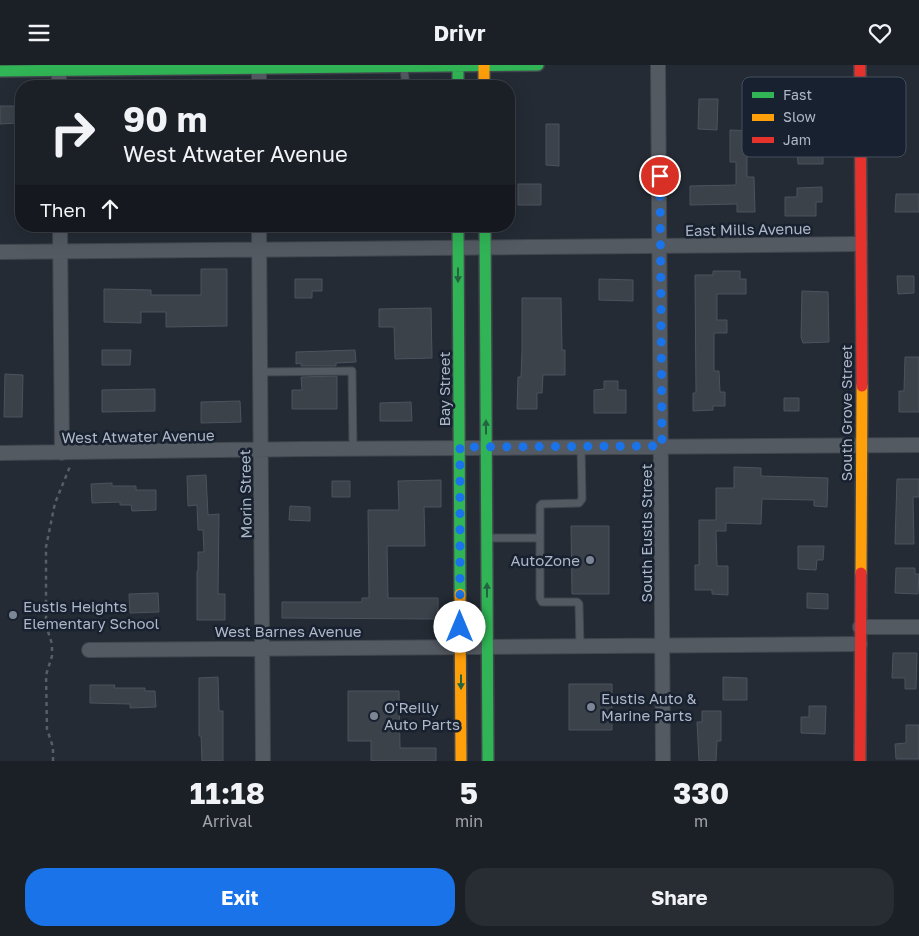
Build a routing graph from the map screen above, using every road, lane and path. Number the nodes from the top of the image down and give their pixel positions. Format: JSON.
{"nodes":[{"id":1,"x":458,"y":65,"type":"edge"},
{"id":2,"x":484,"y":65,"type":"edge"},
{"id":3,"x":538,"y":65,"type":"edge"},
{"id":4,"x":658,"y":65,"type":"edge"},
{"id":5,"x":259,"y":66,"type":"edge"},
{"id":6,"x":293,"y":66,"type":"edge"},
{"id":7,"x":404,"y":67,"type":"junction"},
{"id":8,"x":59,"y":68,"type":"edge"},
{"id":9,"x":0,"y":71,"type":"edge"},
{"id":10,"x":259,"y":80,"type":"edge"},
{"id":11,"x":406,"y":80,"type":"edge"},
{"id":12,"x":458,"y":80,"type":"edge"},
{"id":13,"x":484,"y":80,"type":"edge"},
{"id":14,"x":860,"y":157,"type":"edge"},
{"id":15,"x":60,"y":232,"type":"edge"},
{"id":16,"x":258,"y":232,"type":"edge"},
{"id":17,"x":458,"y":232,"type":"edge"},
{"id":18,"x":485,"y":232,"type":"edge"},
{"id":19,"x":860,"y":245,"type":"junction"},
{"id":20,"x":458,"y":247,"type":"junction"},
{"id":21,"x":485,"y":247,"type":"junction"},
{"id":22,"x":660,"y":247,"type":"junction"},
{"id":23,"x":258,"y":250,"type":"junction"},
{"id":24,"x":60,"y":251,"type":"junction"},
{"id":25,"x":0,"y":252,"type":"edge"},
{"id":26,"x":260,"y":372,"type":"junction"},
{"id":27,"x":862,"y":444,"type":"junction"},
{"id":28,"x":919,"y":445,"type":"edge"},
{"id":29,"x":662,"y":446,"type":"junction"},
{"id":30,"x":460,"y":447,"type":"junction"},
{"id":31,"x":486,"y":447,"type":"junction"},
{"id":32,"x":581,"y":447,"type":"junction"},
{"id":33,"x":353,"y":448,"type":"junction"},
{"id":34,"x":260,"y":451,"type":"junction"},
{"id":35,"x":0,"y":453,"type":"edge"},
{"id":36,"x":68,"y":453,"type":"junction"},
{"id":37,"x":540,"y":538,"type":"junction"},
{"id":38,"x":486,"y":539,"type":"junction"},
{"id":39,"x":860,"y":627,"type":"junction"},
{"id":40,"x":919,"y":627,"type":"edge"},
{"id":41,"x":860,"y":644,"type":"junction"},
{"id":42,"x":487,"y":646,"type":"junction"},
{"id":43,"x":460,"y":647,"type":"junction"},
{"id":44,"x":580,"y":647,"type":"junction"},
{"id":45,"x":662,"y":647,"type":"junction"},
{"id":46,"x":262,"y":648,"type":"junction"},
{"id":47,"x":89,"y":650,"type":"dead end"},
{"id":48,"x":53,"y":761,"type":"edge"},
{"id":49,"x":263,"y":761,"type":"edge"},
{"id":50,"x":461,"y":761,"type":"edge"},
{"id":51,"x":488,"y":761,"type":"edge"},
{"id":52,"x":663,"y":761,"type":"edge"},
{"id":53,"x":860,"y":761,"type":"edge"}],
"edges":[{"from":1,"to":2,"type":"street"},
{"from":1,"to":7,"type":"street"},
{"from":1,"to":12,"type":"street"},
{"from":2,"to":3,"type":"street"},
{"from":2,"to":13,"type":"street"},
{"from":4,"to":22,"type":"street","name":"South Eustis Street"},
{"from":5,"to":6,"type":"street"},
{"from":5,"to":8,"type":"street"},
{"from":5,"to":10,"type":"street"},
{"from":6,"to":7,"type":"street"},
{"from":7,"to":11,"type":"lane"},
{"from":8,"to":9,"type":"street"},
{"from":14,"to":19,"type":"street","name":"South Grove Street"},
{"from":15,"to":24,"type":"street"},
{"from":16,"to":23,"type":"street","name":"Morin Street"},
{"from":17,"to":20,"type":"street","name":"Bay Street"},
{"from":18,"to":21,"type":"street"},
{"from":19,"to":22,"type":"street","name":"East Mills Avenue"},
{"from":19,"to":27,"type":"street","name":"South Grove Street"},
{"from":20,"to":21,"type":"street","name":"East Mills Avenue"},
{"from":20,"to":23,"type":"street","name":"East Mills Avenue"},
{"from":20,"to":30,"type":"street","name":"Bay Street","one_way":true},
{"from":21,"to":22,"type":"street","name":"East Mills Avenue"},
{"from":31,"to":21,"type":"street","one_way":true},
{"from":22,"to":29,"type":"street","name":"South Eustis Street"},
{"from":23,"to":24,"type":"street","name":"East Mills Avenue"},
{"from":23,"to":26,"type":"street","name":"Morin Street"},
{"from":24,"to":25,"type":"street","name":"East Mills Avenue"},
{"from":24,"to":36,"type":"street"},
{"from":26,"to":33,"type":"lane"},
{"from":26,"to":34,"type":"street","name":"Morin Street"},
{"from":27,"to":28,"type":"street","name":"West Atwater Avenue"},
{"from":27,"to":29,"type":"street","name":"West Atwater Avenue"},
{"from":27,"to":39,"type":"street","name":"South Grove Street"},
{"from":29,"to":32,"type":"street","name":"West Atwater Avenue"},
{"from":29,"to":45,"type":"street","name":"South Eustis Street"},
{"from":30,"to":31,"type":"street","name":"West Atwater Avenue"},
{"from":30,"to":33,"type":"street","name":"West Atwater Avenue"},
{"from":30,"to":43,"type":"street","name":"Bay Street"},
{"from":31,"to":32,"type":"street","name":"West Atwater Avenue"},
{"from":31,"to":38,"type":"street"},
{"from":32,"to":37,"type":"lane"},
{"from":33,"to":34,"type":"street","name":"West Atwater Avenue"},
{"from":34,"to":36,"type":"street","name":"West Atwater Avenue"},
{"from":34,"to":46,"type":"street","name":"Morin Street"},
{"from":35,"to":36,"type":"street","name":"West Atwater Avenue"},
{"from":36,"to":48,"type":"path"},
{"from":37,"to":38,"type":"lane"},
{"from":37,"to":44,"type":"lane"},
{"from":42,"to":38,"type":"street","one_way":true},
{"from":39,"to":40,"type":"street"},
{"from":39,"to":41,"type":"street","name":"South Grove Street"},
{"from":41,"to":45,"type":"street","name":"West Barnes Avenue"},
{"from":41,"to":53,"type":"street","name":"South Grove Street"},
{"from":42,"to":43,"type":"street","name":"West Barnes Avenue"},
{"from":42,"to":44,"type":"street","name":"West Barnes Avenue"},
{"from":42,"to":51,"type":"street"},
{"from":43,"to":46,"type":"street","name":"West Barnes Avenue"},
{"from":43,"to":50,"type":"street","name":"Bay Street","one_way":true},
{"from":44,"to":45,"type":"street","name":"West Barnes Avenue"},
{"from":45,"to":52,"type":"street","name":"South Eustis Street"},
{"from":46,"to":47,"type":"street","name":"West Barnes Avenue"},
{"from":46,"to":49,"type":"street","name":"Morin Street"}]}
